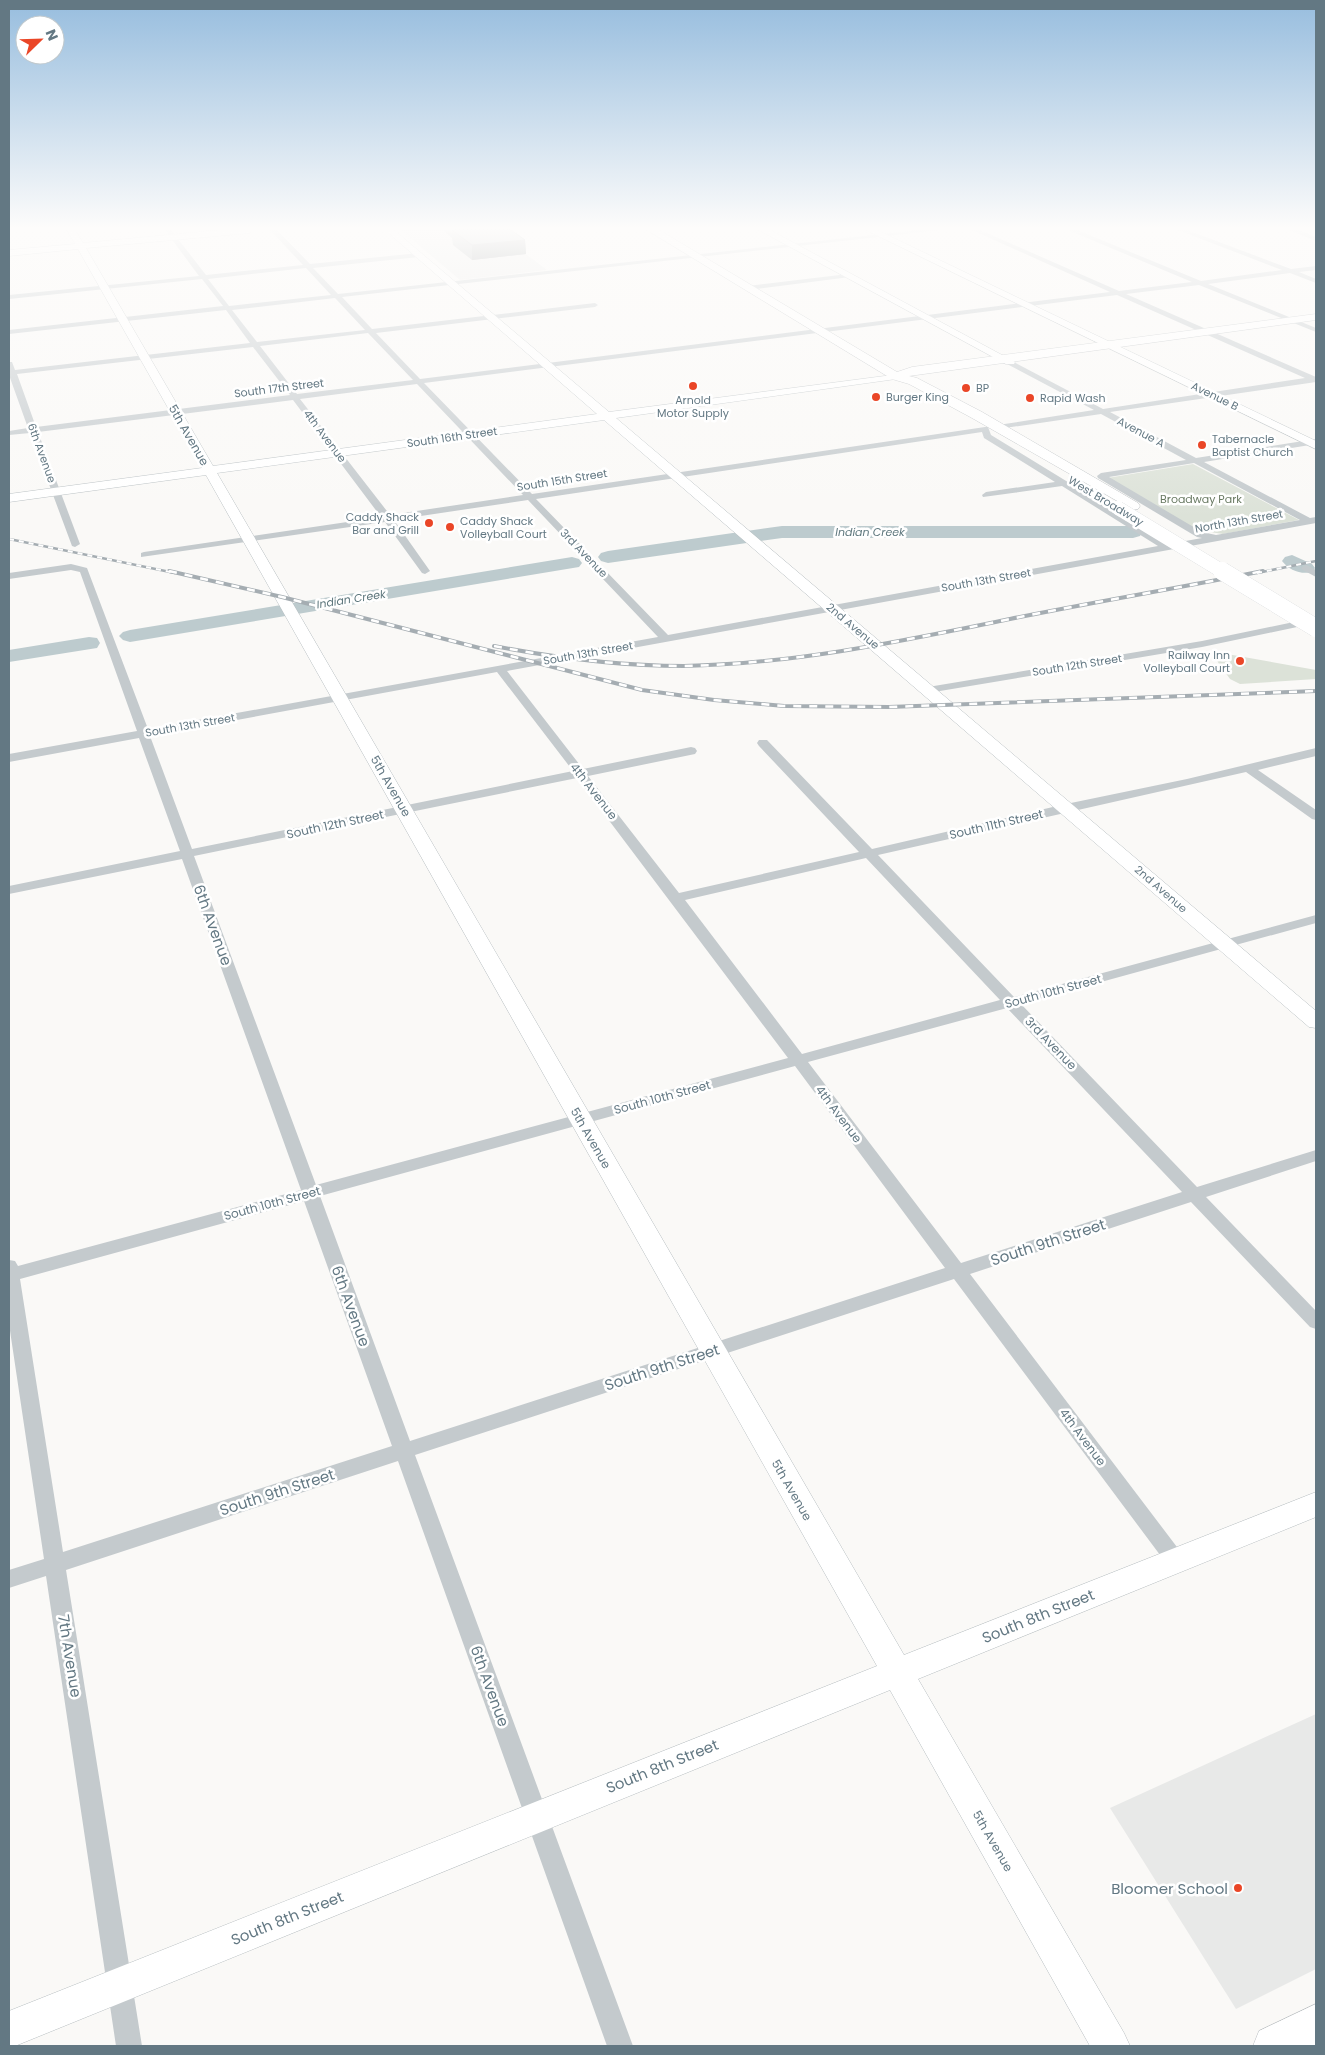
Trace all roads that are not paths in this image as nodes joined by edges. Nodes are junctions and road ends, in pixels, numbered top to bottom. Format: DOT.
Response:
graph roads {
  1 [pos="67,326"];
  2 [pos="126,326"];
  3 [pos="241,326"];
  4 [pos="365,326"];
  5 [pos="414,326"];
  6 [pos="502,326"];
  7 [pos="812,326"];
  8 [pos="852,326"];
  9 [pos="942,326"];
  10 [pos="1070,326"];
  11 [pos="1193,326"];
  12 [pos="1265,326"];
  13 [pos="819,330"];
  14 [pos="370,331"];
  15 [pos="9,332"];
  16 [pos="1209,333"];
  17 [pos="255,344"];
  18 [pos="1112,346"];
  19 [pos="144,357"];
  20 [pos="1007,361"];
  21 [pos="9,363"];
  22 [pos="548,365"];
  23 [pos="10,373"];
  24 [pos="896,376"];
  25 [pos="1316,380"];
  26 [pos="419,381"];
  27 [pos="1212,395"];
  28 [pos="295,397"];
  29 [pos="1102,411"];
  30 [pos="176,412"];
  31 [pos="607,416"];
  32 [pos="992,428"];
  33 [pos="33,430"];
  34 [pos="9,433"];
  35 [pos="470,435"];
  36 [pos="1314,443"];
  37 [pos="338,453"];
  38 [pos="1194,461"];
  39 [pos="210,471"];
  40 [pos="677,475"];
  41 [pos="1063,482"];
  42 [pos="56,492"];
  43 [pos="986,495"];
  44 [pos="530,497"];
  45 [pos="9,498"];
  46 [pos="388,519"];
  47 [pos="1312,521"];
  48 [pos="1220,537"];
  49 [pos="249,539"];
  50 [pos="1238,540"];
  51 [pos="75,544"];
  52 [pos="1167,548"];
  53 [pos="144,555"];
  54 [pos="1306,568"];
  55 [pos="425,571"];
  56 [pos="1316,574"];
  57 [pos="9,576"];
  58 [pos="832,608"];
  59 [pos="1316,621"];
  60 [pos="665,638"];
  61 [pos="500,669"];
  62 [pos="928,690"];
  63 [pos="340,698"];
  64 [pos="144,734"];
  65 [pos="763,742"];
  66 [pos="690,751"];
  67 [pos="1316,752"];
  68 [pos="9,758"];
  69 [pos="578,769"];
  70 [pos="1249,769"];
  71 [pos="403,805"];
  72 [pos="1066,808"];
  73 [pos="1316,816"];
  74 [pos="186,849"];
  75 [pos="870,853"];
  76 [pos="9,880"];
  77 [pos="9,890"];
  78 [pos="676,898"];
  79 [pos="1316,919"];
  80 [pos="1225,944"];
  81 [pos="1012,1002"];
  82 [pos="1316,1022"];
  83 [pos="798,1060"];
  84 [pos="580,1119"];
  85 [pos="1316,1155"];
  86 [pos="310,1193"];
  87 [pos="1195,1194"];
  88 [pos="957,1271"];
  89 [pos="9,1272"];
  90 [pos="1316,1322"];
  91 [pos="712,1350"];
  92 [pos="404,1451"];
  93 [pos="1316,1504"];
  94 [pos="1176,1561"];
  95 [pos="55,1564"];
  96 [pos="9,1579"];
  97 [pos="896,1672"];
  98 [pos="538,1817"];
  99 [pos="120,1985"];
  100 [pos="1316,2025"];
  101 [pos="9,2030"];
  102 [pos="130,2046"];
  103 [pos="620,2046"];
  104 [pos="1110,2046"];
  105 [pos="1274,2046"];
  1 -- 15 [label="street"];
  2 -- 19 [label="street, 5th Avenue"];
  3 -- 17 [label="street, 4th Avenue"];
  4 -- 14 [label="street, 3rd Avenue"];
  5 -- 14 [label="street"];
  6 -- 22 [label="street, 2nd Avenue"];
  7 -- 13 [label="main road, West Broadway"];
  8 -- 13 [label="street, South 17th Street"];
  9 -- 20 [label="street, Avenue A"];
  10 -- 18 [label="street, Avenue B"];
  11 -- 16 [label="street"];
  12 -- 16 [label="main road"];
  13 -- 22 [label="street, South 17th Street"];
  13 -- 24 [label="main road, West Broadway"];
  14 -- 17 [label="street"];
  14 -- 26 [label="street, 3rd Avenue"];
  16 -- 18 [label="main road"];
  16 -- 25 [label="street"];
  17 -- 19 [label="street"];
  17 -- 28 [label="street, 4th Avenue"];
  18 -- 20 [label="main road"];
  18 -- 27 [label="street, Avenue B"];
  19 -- 23 [label="street"];
  19 -- 30 [label="street, 5th Avenue"];
  20 -- 24 [label="main road"];
  20 -- 29 [label="street, Avenue A"];
  21 -- 23 [label="street, 6th Avenue"];
  22 -- 26 [label="street, South 17th Street"];
  22 -- 31 [label="street, 2nd Avenue"];
  23 -- 33 [label="street, 6th Avenue"];
  24 -- 31 [label="street, South 16th Street"];
  24 -- 32 [label="main road, West Broadway"];
  25 -- 27 [label="street, South 15th Street"];
  26 -- 28 [label="street, South 17th Street"];
  26 -- 35 [label="street, 3rd Avenue"];
  27 -- 29 [label="street, South 15th Street"];
  27 -- 36 [label="street, Avenue B"];
  28 -- 30 [label="street, South 17th Street"];
  28 -- 37 [label="street, 4th Avenue"];
  29 -- 32 [label="street, South 15th Street"];
  29 -- 38 [label="street, Avenue A"];
  30 -- 33 [label="street, South 17th Street"];
  30 -- 39 [label="street, 5th Avenue"];
  31 -- 35 [label="street, South 16th Street"];
  31 -- 40 [label="street, 2nd Avenue"];
  32 -- 40 [label="street, South 15th Street"];
  32 -- 41 [label="street"];
  32 -- 59 [label="main road, West Broadway, bridge"];
  33 -- 34 [label="street, South 17th Street"];
  33 -- 42 [label="street, 6th Avenue"];
  35 -- 37 [label="street, South 16th Street"];
  35 -- 44 [label="street, 3rd Avenue"];
  36 -- 38 [label="street"];
  37 -- 39 [label="street, South 16th Street"];
  37 -- 46 [label="street, 4th Avenue"];
  38 -- 47 [label="street, Avenue A"];
  38 -- 48 [label="street"];
  39 -- 42 [label="street, South 16th Street"];
  39 -- 49 [label="street, 5th Avenue"];
  40 -- 44 [label="street, South 15th Street"];
  40 -- 58 [label="street, 2nd Avenue"];
  41 -- 43 [label="street"];
  41 -- 52 [label="street"];
  42 -- 45 [label="street, South 16th Street"];
  42 -- 51 [label="street, 6th Avenue"];
  44 -- 46 [label="street, South 15th Street"];
  44 -- 60 [label="street, 3rd Avenue"];
  46 -- 49 [label="street, South 15th Street"];
  46 -- 55 [label="street, 4th Avenue"];
  47 -- 48 [label="street, North 13th Street"];
  48 -- 50 [label="street"];
  48 -- 52 [label="street, North 13th Street"];
  49 -- 53 [label="street, South 15th Street"];
  49 -- 63 [label="street, 5th Avenue"];
  52 -- 58 [label="street, South 13th Street"];
  54 -- 56 [label="street"];
  57 -- 64 [label="street, 6th Avenue"];
  58 -- 60 [label="street, South 13th Street"];
  58 -- 62 [label="street, 2nd Avenue"];
  59 -- 62 [label="street, South 12th Street"];
  60 -- 61 [label="street, South 13th Street"];
  61 -- 63 [label="street, South 13th Street"];
  61 -- 69 [label="street, 4th Avenue"];
  62 -- 72 [label="street, 2nd Avenue"];
  63 -- 64 [label="street, South 13th Street"];
  63 -- 71 [label="street, 5th Avenue"];
  64 -- 68 [label="street, South 13th Street"];
  64 -- 74 [label="street, 6th Avenue"];
  65 -- 75 [label="street, 3rd Avenue"];
  66 -- 69 [label="street, South 12th Street"];
  67 -- 70 [label="street, South 11th Street"];
  69 -- 71 [label="street, South 12th Street"];
  69 -- 78 [label="street, 4th Avenue"];
  70 -- 72 [label="street, South 11th Street"];
  70 -- 73 [label="street"];
  71 -- 74 [label="street, South 12th Street"];
  71 -- 74 [label="street, South 12th Street"];
  71 -- 84 [label="street, 5th Avenue"];
  72 -- 75 [label="street, South 11th Street"];
  72 -- 80 [label="street, 2nd Avenue"];
  74 -- 76 [label="street"];
  74 -- 77 [label="street, South 12th Street"];
  74 -- 86 [label="street, 6th Avenue"];
  75 -- 78 [label="street, South 11th Street"];
  75 -- 81 [label="street, 3rd Avenue"];
  78 -- 83 [label="street, 4th Avenue"];
  79 -- 80 [label="street, South 10th Street"];
  80 -- 81 [label="street, South 10th Street"];
  80 -- 82 [label="street, 2nd Avenue"];
  81 -- 83 [label="street, South 10th Street"];
  81 -- 87 [label="street, 3rd Avenue"];
  83 -- 84 [label="street, South 10th Street"];
  83 -- 88 [label="street, 4th Avenue"];
  84 -- 86 [label="street, South 10th Street"];
  84 -- 91 [label="street, 5th Avenue"];
  85 -- 87 [label="street, South 9th Street"];
  86 -- 89 [label="street, South 10th Street"];
  86 -- 92 [label="street, 6th Avenue"];
  87 -- 88 [label="street, South 9th Street"];
  87 -- 90 [label="street, 3rd Avenue"];
  88 -- 91 [label="street, South 9th Street"];
  88 -- 94 [label="street, 4th Avenue"];
  89 -- 95 [label="street, 7th Avenue"];
  91 -- 92 [label="street, South 9th Street"];
  91 -- 97 [label="street, 5th Avenue"];
  92 -- 95 [label="street, South 9th Street"];
  92 -- 98 [label="street, 6th Avenue"];
  93 -- 94 [label="street, South 8th Street"];
  94 -- 97 [label="street, South 8th Street"];
  95 -- 96 [label="street, South 9th Street"];
  95 -- 99 [label="street, 7th Avenue"];
  97 -- 98 [label="street, South 8th Street"];
  97 -- 104 [label="street, 5th Avenue"];
  98 -- 99 [label="street, South 8th Street"];
  98 -- 103 [label="street, 6th Avenue"];
  99 -- 101 [label="street, South 8th Street"];
  99 -- 102 [label="street, 7th Avenue"];
  100 -- 105 [label="main road"];
}
